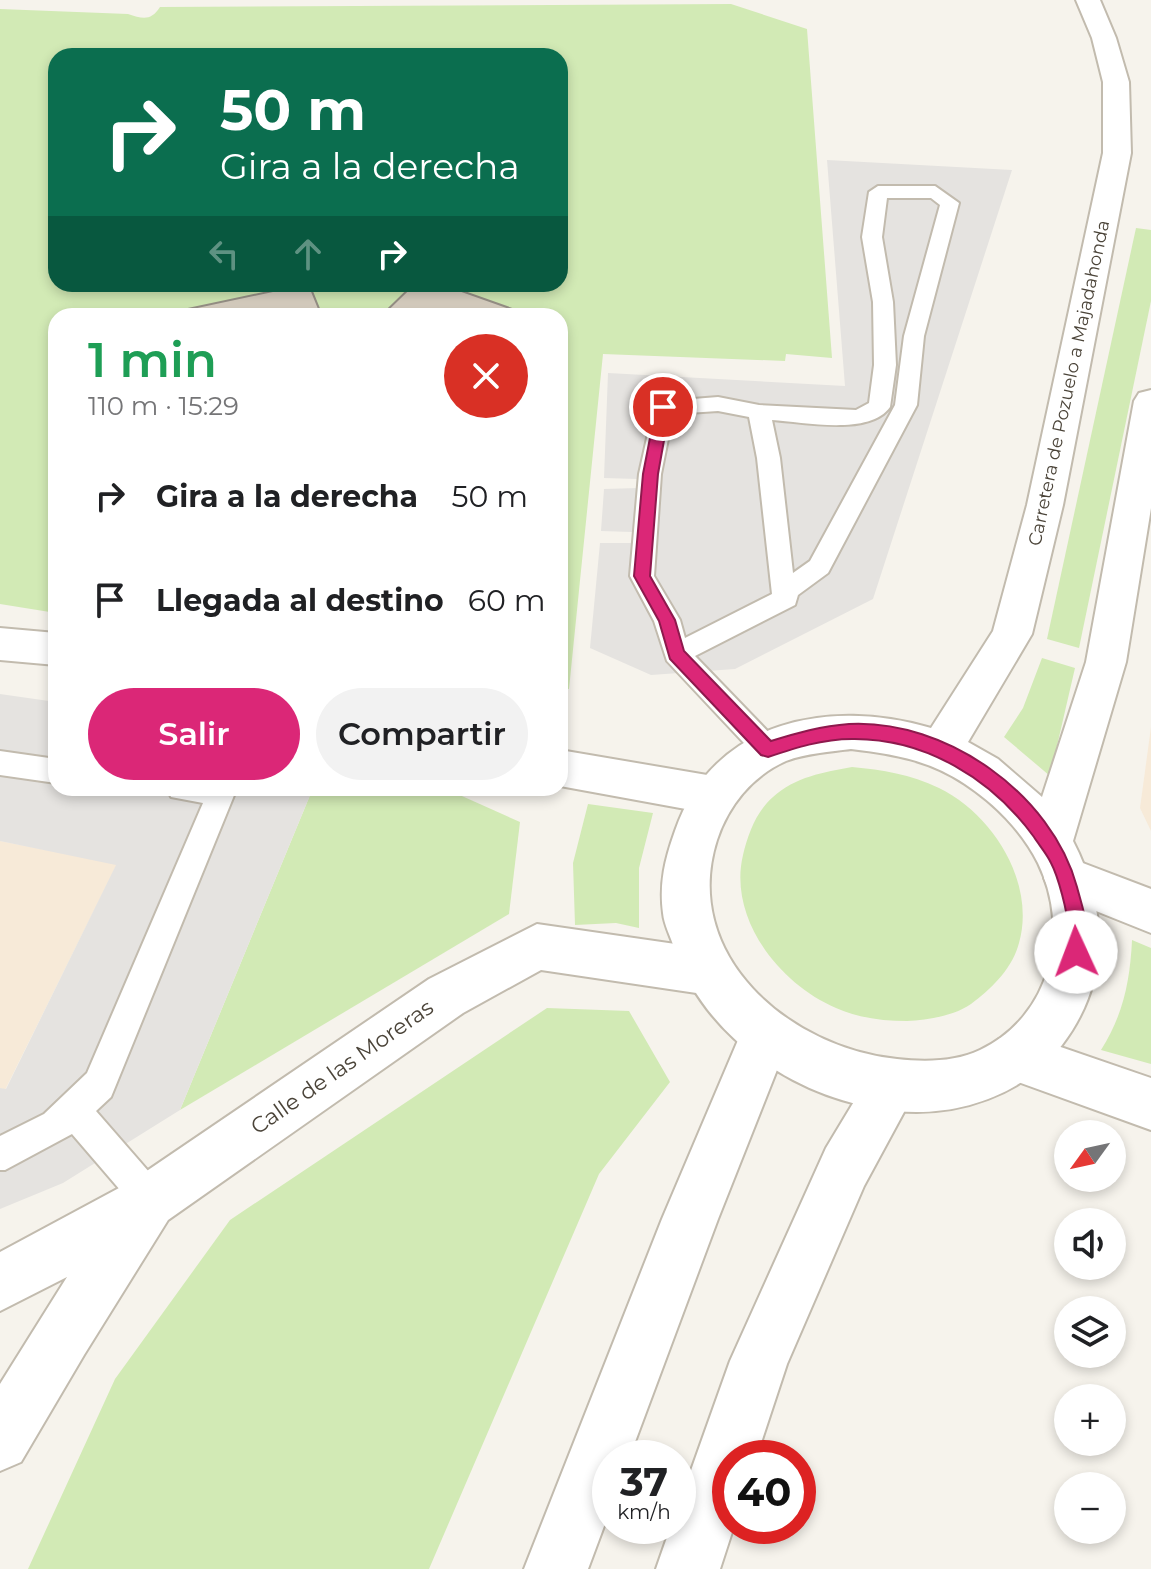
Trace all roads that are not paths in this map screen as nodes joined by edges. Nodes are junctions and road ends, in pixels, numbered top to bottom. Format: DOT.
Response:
graph roads {
  1 [pos="1088,0"];
  2 [pos="1151,401"];
  3 [pos="759,412"];
  4 [pos="784,592"];
  5 [pos="0,644"];
  6 [pos="48,648"];
  7 [pos="676,654"];
  8 [pos="768,750"];
  9 [pos="940,750"];
  10 [pos="0,763"];
  11 [pos="568,769"];
  12 [pos="48,770"];
  13 [pos="713,795"];
  14 [pos="220,796"];
  15 [pos="1059,860"];
  16 [pos="1151,911"];
  17 [pos="710,972"];
  18 [pos="765,1037"];
  19 [pos="1017,1057"];
  20 [pos="891,1088"];
  21 [pos="1151,1104"];
  22 [pos="73,1110"];
  23 [pos="0,1153"];
  24 [pos="151,1200"];
  25 [pos="0,1283"];
  26 [pos="0,1441"];
  27 [pos="556,1569"];
  28 [pos="688,1569"];
  1 -- 9 [label="street, Carretera de Pozuelo a Majadahonda"];
  2 -- 15 [label="street"];
  3 -- 4 [label="lane"];
  3 -- 4 [label="lane"];
  3 -- 7 [label="lane"];
  4 -- 7 [label="lane"];
  5 -- 6 [label="street"];
  7 -- 8 [label="lane"];
  8 -- 9 [label="street"];
  8 -- 13 [label="street"];
  9 -- 15 [label="street"];
  10 -- 12 [label="lane"];
  11 -- 13 [label="street"];
  13 -- 17 [label="street"];
  14 -- 22 [label="lane"];
  15 -- 16 [label="street"];
  15 -- 19 [label="street"];
  17 -- 18 [label="street"];
  17 -- 24 [label="street, Calle de las Moreras"];
  18 -- 20 [label="street"];
  18 -- 27 [label="street"];
  19 -- 20 [label="street"];
  19 -- 21 [label="street"];
  20 -- 28 [label="street"];
  22 -- 23 [label="lane"];
  22 -- 24 [label="lane"];
  24 -- 25 [label="street, Calle de las Moreras"];
  24 -- 26 [label="street"];
}
